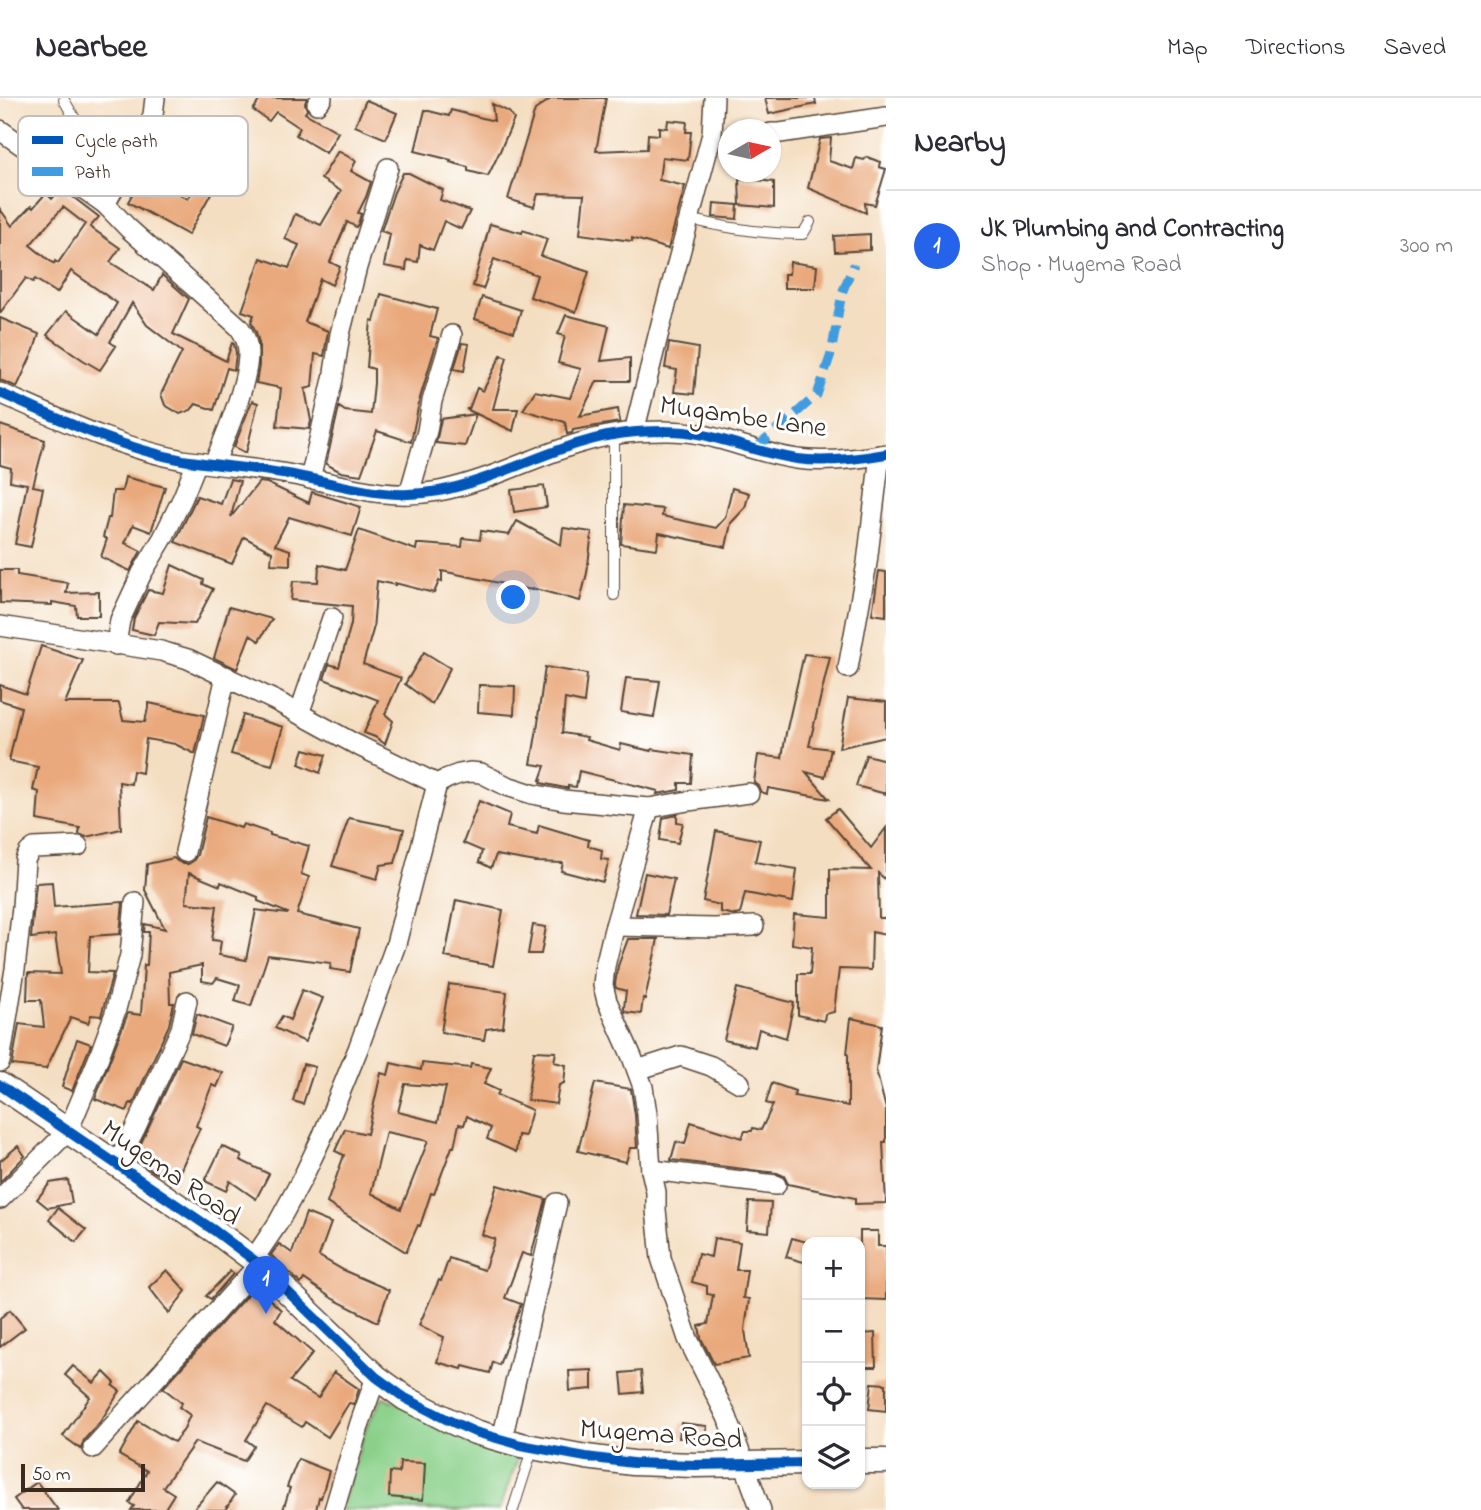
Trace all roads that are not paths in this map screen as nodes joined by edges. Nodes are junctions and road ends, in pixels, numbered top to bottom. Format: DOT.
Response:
graph roads {
  1 [pos="155,98"];
  2 [pos="715,98"];
  3 [pos="64,100"];
  4 [pos="73,116"];
  5 [pos="153,116"];
  6 [pos="886,117"];
  7 [pos="718,120"];
  8 [pos="0,130"];
  9 [pos="781,133"];
  10 [pos="718,139"];
  11 [pos="18,143"];
  12 [pos="388,168"];
  13 [pos="93,196"];
  14 [pos="110,196"];
  15 [pos="105,204"];
  16 [pos="689,219"];
  17 [pos="810,222"];
  18 [pos="452,335"];
  19 [pos="0,393"];
  20 [pos="634,432"];
  21 [pos="614,435"];
  22 [pos="883,455"];
  23 [pos="206,463"];
  24 [pos="310,479"];
  25 [pos="409,494"];
  26 [pos="614,595"];
  27 [pos="332,618"];
  28 [pos="0,626"];
  29 [pos="116,645"];
  30 [pos="848,668"];
  31 [pos="226,676"];
  32 [pos="299,714"];
  33 [pos="437,784"];
  34 [pos="749,793"];
  35 [pos="649,808"];
  36 [pos="78,846"];
  37 [pos="185,852"];
  38 [pos="135,902"];
  39 [pos="615,926"];
  40 [pos="754,926"];
  41 [pos="187,1001"];
  42 [pos="0,1062"];
  43 [pos="637,1070"];
  44 [pos="740,1083"];
  45 [pos="0,1085"];
  46 [pos="68,1131"];
  47 [pos="117,1164"];
  48 [pos="652,1170"];
  49 [pos="776,1185"];
  50 [pos="0,1199"];
  51 [pos="557,1203"];
  52 [pos="256,1262"];
  53 [pos="376,1377"];
  54 [pos="502,1439"];
  55 [pos="533,1446"];
  56 [pos="93,1448"];
  57 [pos="865,1461"];
  58 [pos="886,1461"];
  59 [pos="802,1463"];
  60 [pos="746,1465"];
  61 [pos="334,1510"];
  62 [pos="513,1510"];
  63 [pos="761,1510"];
  1 -- 5 [label="street"];
  2 -- 7 [label="street"];
  3 -- 4 [label="lane"];
  6 -- 9 [label="street"];
  8 -- 11 [label="street"];
  10 -- 16 [label="street"];
  12 -- 24 [label="street"];
  13 -- 15 [label="street"];
  14 -- 15 [label="street"];
  15 -- 23 [label="street"];
  16 -- 17 [label="lane"];
  16 -- 20 [label="street"];
  18 -- 25 [label="street"];
  19 -- 23 [label="street, Mugambe Lane"];
  20 -- 21 [label="street, Mugambe Lane"];
  20 -- 22 [label="street, Mugambe Lane"];
  21 -- 25 [label="street, Mugambe Lane"];
  21 -- 26 [label="lane"];
  22 -- 30 [label="street"];
  23 -- 24 [label="street, Mugambe Lane"];
  23 -- 29 [label="street"];
  24 -- 25 [label="street, Mugambe Lane"];
  27 -- 32 [label="street"];
  28 -- 29 [label="street"];
  29 -- 31 [label="street"];
  31 -- 32 [label="street"];
  31 -- 37 [label="street"];
  32 -- 33 [label="street"];
  33 -- 35 [label="street"];
  33 -- 52 [label="street"];
  34 -- 35 [label="street"];
  35 -- 39 [label="street"];
  36 -- 42 [label="street"];
  38 -- 46 [label="street"];
  39 -- 40 [label="street"];
  39 -- 43 [label="street"];
  41 -- 47 [label="street"];
  43 -- 44 [label="street"];
  43 -- 48 [label="street"];
  45 -- 46 [label="street, Mugema Road"];
  46 -- 47 [label="street, Mugema Road"];
  46 -- 50 [label="street"];
  47 -- 52 [label="street, Mugema Road"];
  48 -- 49 [label="street"];
  48 -- 60 [label="street"];
  51 -- 54 [label="street"];
  52 -- 53 [label="street, Mugema Road"];
  52 -- 56 [label="street"];
  53 -- 54 [label="street, Mugema Road"];
  53 -- 61 [label="street"];
  54 -- 55 [label="street, Mugema Road"];
  55 -- 60 [label="street, Mugema Road"];
  55 -- 62 [label="lane"];
  57 -- 58 [label="street"];
  59 -- 60 [label="street, Mugema Road"];
  60 -- 63 [label="street"];
}
